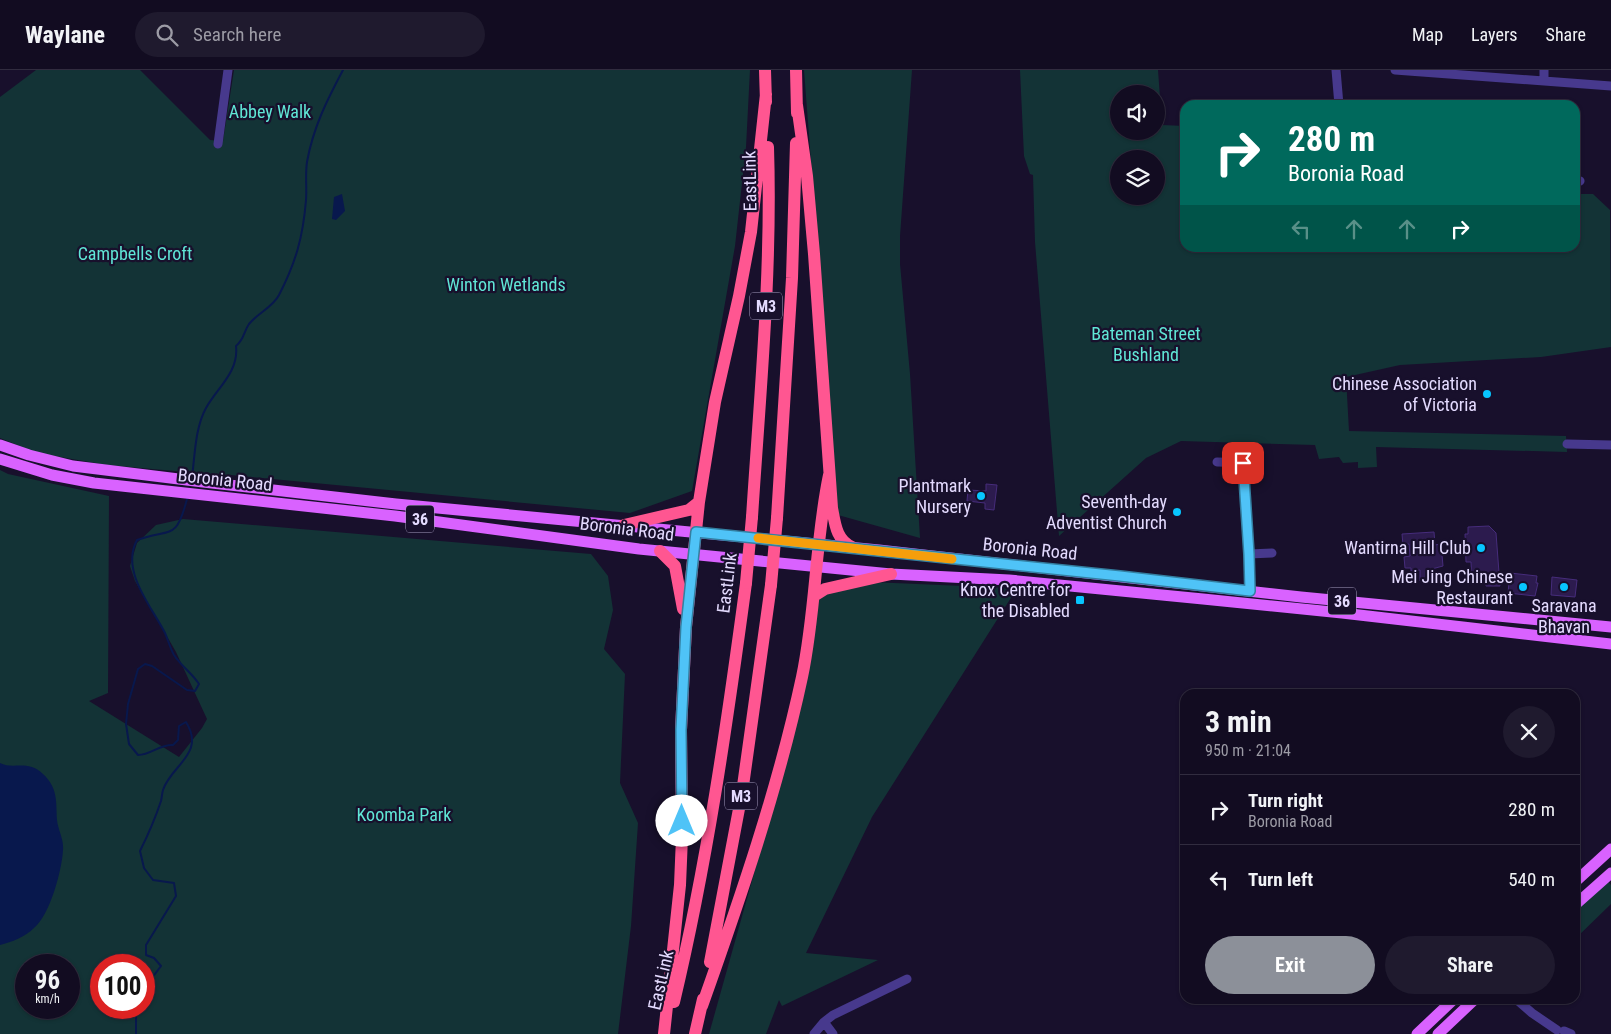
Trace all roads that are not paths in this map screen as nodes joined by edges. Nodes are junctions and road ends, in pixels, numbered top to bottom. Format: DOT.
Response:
graph roads {
  1 [pos="228,70"];
  2 [pos="765,70"];
  3 [pos="796,70"];
  4 [pos="1336,70"];
  5 [pos="1395,70"];
  6 [pos="1544,70"];
  7 [pos="1544,81"];
  8 [pos="1611,86"];
  9 [pos="766,94"];
  10 [pos="1339,100"];
  11 [pos="797,105"];
  12 [pos="218,144"];
  13 [pos="1567,444"];
  14 [pos="0,445"];
  15 [pos="1611,445"];
  16 [pos="0,459"];
  17 [pos="1217,462"];
  18 [pos="1243,463"];
  19 [pos="1257,463"];
  20 [pos="829,475"];
  21 [pos="699,502"];
  22 [pos="396,504"];
  23 [pos="395,516"];
  24 [pos="624,525"];
  25 [pos="696,532"];
  26 [pos="819,544"];
  27 [pos="852,547"];
  28 [pos="660,551"];
  29 [pos="1272,553"];
  30 [pos="694,554"];
  31 [pos="1249,554"];
  32 [pos="938,557"];
  33 [pos="1024,566"];
  34 [pos="817,567"];
  35 [pos="890,574"];
  36 [pos="1120,576"];
  37 [pos="958,577"];
  38 [pos="1022,582"];
  39 [pos="1250,591"];
  40 [pos="1127,592"];
  41 [pos="814,596"];
  42 [pos="1498,616"];
  43 [pos="686,627"];
  44 [pos="1611,627"];
  45 [pos="1495,632"];
  46 [pos="1611,644"];
  47 [pos="1611,849"];
  48 [pos="1611,873"];
  49 [pos="1580,877"];
  50 [pos="1580,901"];
  51 [pos="907,979"];
  52 [pos="1449,1004"];
  53 [pos="1470,1004"];
  54 [pos="1521,1004"];
  55 [pos="702,1006"];
  56 [pos="824,1022"];
  57 [pos="1562,1033"];
  58 [pos="666,1034"];
  59 [pos="695,1034"];
  60 [pos="814,1034"];
  61 [pos="833,1034"];
  62 [pos="1417,1034"];
  63 [pos="1438,1034"];
  1 -- 12 [label="street"];
  2 -- 9 [label="highway, EastLink / M3"];
  3 -- 11 [label="highway, M3"];
  4 -- 10 [label="street"];
  5 -- 7 [label="street"];
  6 -- 7 [label="street"];
  7 -- 8 [label="street"];
  9 -- 21 [label="highway"];
  9 -- 58 [label="highway, EastLink / M3, bridge"];
  11 -- 20 [label="highway"];
  11 -- 55 [label="highway, M3, bridge"];
  13 -- 15 [label="street"];
  14 -- 22 [label="main road, Boronia Road / 36"];
  16 -- 23 [label="main road, Boronia Road / 36"];
  17 -- 18 [label="street"];
  18 -- 19 [label="street"];
  18 -- 31 [label="street"];
  20 -- 26 [label="highway"];
  20 -- 27 [label="highway"];
  21 -- 24 [label="highway"];
  21 -- 25 [label="highway"];
  22 -- 23 [label="main road"];
  22 -- 24 [label="main road, Boronia Road / 36"];
  23 -- 28 [label="main road, Boronia Road / 36"];
  24 -- 25 [label="main road, Boronia Road / 36"];
  25 -- 26 [label="main road, Boronia Road / 36"];
  25 -- 30 [label="highway"];
  26 -- 27 [label="main road, Boronia Road / 36"];
  26 -- 34 [label="highway"];
  27 -- 32 [label="main road, Boronia Road / 36"];
  28 -- 30 [label="main road, Boronia Road / 36"];
  28 -- 43 [label="highway"];
  29 -- 31 [label="street"];
  30 -- 34 [label="main road, Boronia Road / 36"];
  30 -- 43 [label="highway"];
  31 -- 39 [label="street"];
  32 -- 33 [label="main road, Boronia Road / 36"];
  32 -- 37 [label="main road"];
  33 -- 36 [label="main road, Boronia Road / 36"];
  33 -- 38 [label="main road"];
  34 -- 35 [label="main road, Boronia Road / 36"];
  34 -- 41 [label="highway"];
  35 -- 37 [label="main road, Boronia Road / 36"];
  35 -- 41 [label="highway"];
  36 -- 39 [label="main road, Boronia Road / 36"];
  36 -- 40 [label="main road"];
  37 -- 38 [label="main road, Boronia Road / 36"];
  38 -- 40 [label="main road, Boronia Road / 36"];
  39 -- 42 [label="main road, Boronia Road / 36"];
  40 -- 45 [label="main road, Boronia Road / 36"];
  41 -- 55 [label="highway"];
  42 -- 44 [label="main road, Boronia Road / 36"];
  42 -- 45 [label="main road"];
  43 -- 58 [label="highway"];
  45 -- 46 [label="main road, Boronia Road / 36"];
  47 -- 49 [label="main road"];
  48 -- 50 [label="main road"];
  51 -- 56 [label="street"];
  52 -- 62 [label="main road"];
  53 -- 63 [label="main road"];
  54 -- 57 [label="street"];
  55 -- 59 [label="highway, M3"];
  56 -- 60 [label="street"];
  56 -- 61 [label="street"];
}
